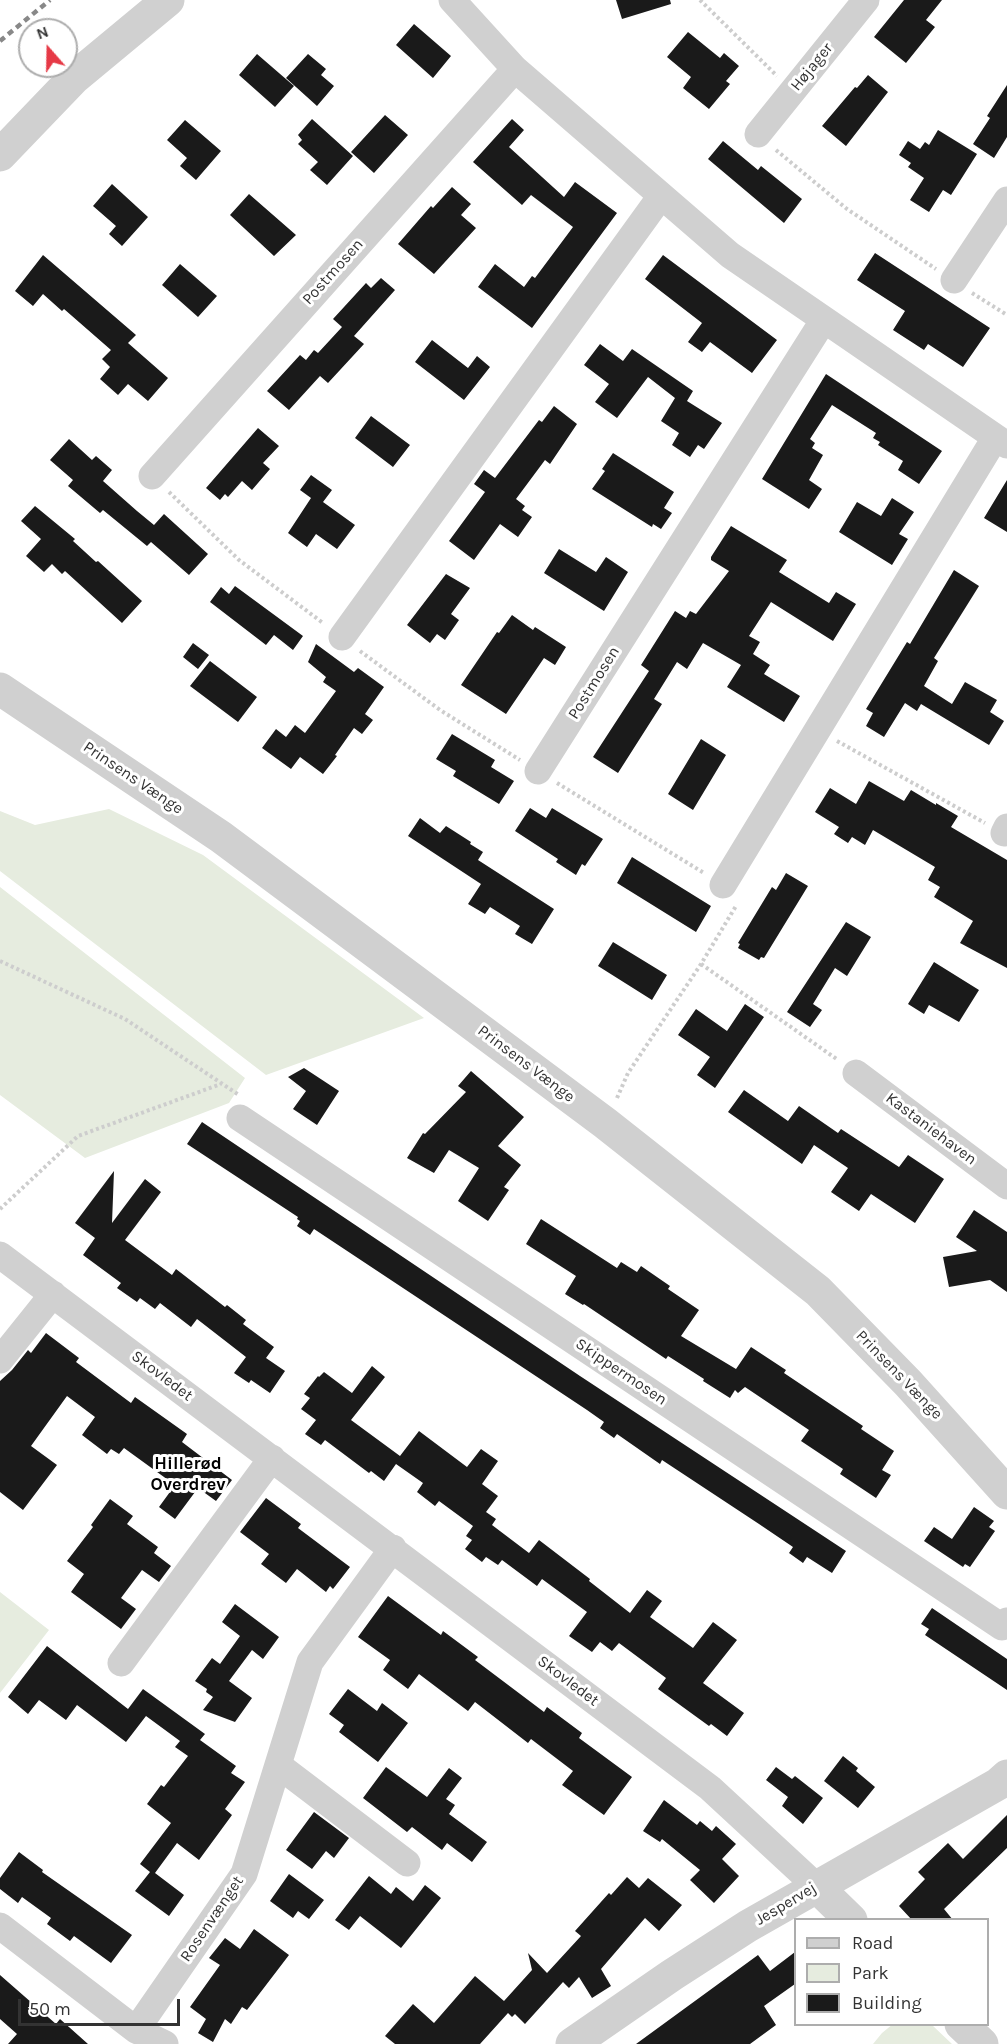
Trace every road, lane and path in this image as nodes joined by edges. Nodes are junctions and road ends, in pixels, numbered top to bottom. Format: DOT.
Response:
graph roads {
  1 [pos="168,0"];
  2 [pos="452,0"];
  3 [pos="700,0"];
  4 [pos="866,0"];
  5 [pos="515,69"];
  6 [pos="792,91"];
  7 [pos="758,134"];
  8 [pos="0,155"];
  9 [pos="661,196"];
  10 [pos="1007,200"];
  11 [pos="954,280"];
  12 [pos="1007,315"];
  13 [pos="824,321"];
  14 [pos="1001,442"];
  15 [pos="152,476"];
  16 [pos="342,637"];
  17 [pos="0,689"];
  18 [pos="817,729"];
  19 [pos="538,771"];
  20 [pos="1005,830"];
  21 [pos="723,885"];
  22 [pos="0,961"];
  23 [pos="701,964"];
  24 [pos="856,1073"];
  25 [pos="240,1118"];
  26 [pos="605,1123"];
  27 [pos="1007,1186"];
  28 [pos="0,1209"];
  29 [pos="0,1255"];
  30 [pos="53,1294"];
  31 [pos="0,1360"];
  32 [pos="272,1458"];
  33 [pos="1007,1494"];
  34 [pos="393,1548"];
  35 [pos="1005,1626"];
  36 [pos="121,1663"];
  37 [pos="278,1764"];
  38 [pos="1007,1776"];
  39 [pos="407,1863"];
  40 [pos="816,1886"];
  41 [pos="849,1918"];
  42 [pos="0,1926"];
  43 [pos="962,2026"];
  44 [pos="136,2030"];
  45 [pos="165,2044"];
  46 [pos="572,2044"];
  47 [pos="982,2044"];
  1 -- 8 [label="street"];
  2 -- 5 [label="street"];
  3 -- 6 [label="path"];
  4 -- 6 [label="street, Højager"];
  5 -- 9 [label="street"];
  5 -- 15 [label="street, Postmosen"];
  6 -- 7 [label="street, Højager"];
  7 -- 11 [label="path"];
  9 -- 13 [label="street"];
  9 -- 16 [label="street"];
  10 -- 11 [label="street"];
  11 -- 12 [label="path"];
  13 -- 14 [label="street"];
  13 -- 19 [label="street, Postmosen"];
  14 -- 18 [label="street"];
  15 -- 16 [label="path"];
  16 -- 19 [label="path"];
  17 -- 26 [label="street, Prinsens Vænge"];
  18 -- 20 [label="path"];
  18 -- 21 [label="street"];
  19 -- 21 [label="path"];
  21 -- 23 [label="path"];
  22 -- 28 [label="path"];
  23 -- 24 [label="path"];
  23 -- 26 [label="path"];
  24 -- 27 [label="street, Kastaniehaven"];
  25 -- 35 [label="street, Skippermosen"];
  26 -- 33 [label="street, Prinsens Vænge"];
  29 -- 30 [label="street, Skovledet"];
  30 -- 31 [label="street"];
  30 -- 32 [label="street, Skovledet"];
  32 -- 34 [label="street, Skovledet"];
  32 -- 36 [label="street"];
  34 -- 37 [label="street, Rosenvænget"];
  34 -- 40 [label="street, Skovledet"];
  37 -- 39 [label="street"];
  37 -- 44 [label="street, Rosenvænget"];
  38 -- 40 [label="street, Jespervej"];
  40 -- 41 [label="street, Skovledet"];
  40 -- 46 [label="street, Jespervej"];
  42 -- 44 [label="street"];
  43 -- 47 [label="street"];
  44 -- 45 [label="street"];
}
